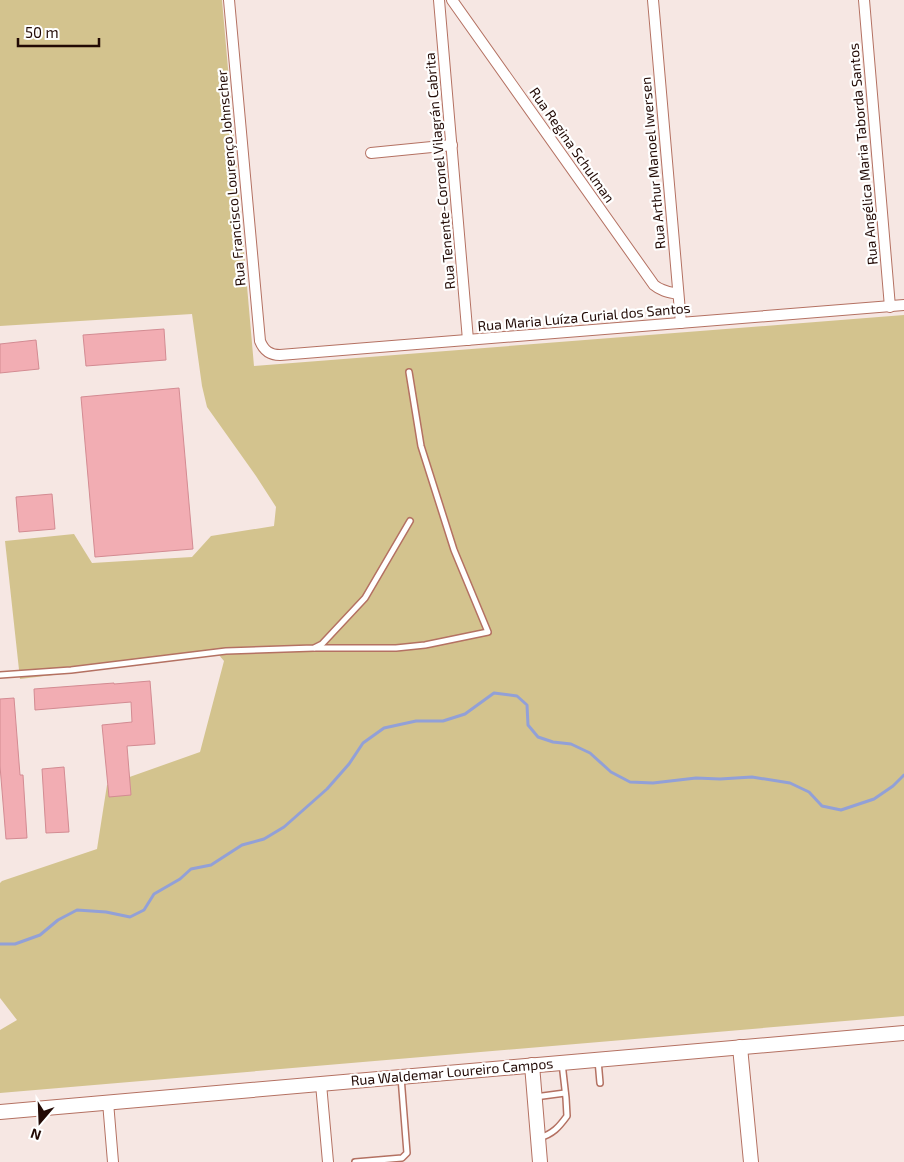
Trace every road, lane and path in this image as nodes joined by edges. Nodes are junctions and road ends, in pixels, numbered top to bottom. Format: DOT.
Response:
graph roads {
  1 [pos="229,0"];
  2 [pos="439,0"];
  3 [pos="452,0"];
  4 [pos="653,0"];
  5 [pos="864,0"];
  6 [pos="452,145"];
  7 [pos="371,153"];
  8 [pos="678,294"];
  9 [pos="904,305"];
  10 [pos="890,306"];
  11 [pos="681,323"];
  12 [pos="468,340"];
  13 [pos="266,351"];
  14 [pos="409,372"];
  15 [pos="410,522"];
  16 [pos="314,648"];
  17 [pos="0,675"];
  18 [pos="904,1033"];
  19 [pos="740,1047"];
  20 [pos="598,1060"];
  21 [pos="562,1063"];
  22 [pos="532,1065"];
  23 [pos="401,1077"];
  24 [pos="600,1083"];
  25 [pos="321,1084"];
  26 [pos="534,1097"];
  27 [pos="568,1097"];
  28 [pos="108,1102"];
  29 [pos="0,1112"];
  30 [pos="538,1138"];
  31 [pos="114,1162"];
  32 [pos="328,1162"];
  33 [pos="356,1162"];
  34 [pos="540,1162"];
  35 [pos="750,1162"];
  1 -- 13 [label="street, Rua Francisco Lourenço Johnscher"];
  2 -- 6 [label="street, Rua Tenente-Coronel Vilagrán Cabrita"];
  3 -- 8 [label="street, Rua Regina Schulman"];
  4 -- 8 [label="street, Rua Arthur Manoel Iwersen"];
  5 -- 10 [label="street, Rua Angélica Maria Taborda Santos"];
  6 -- 7 [label="street"];
  6 -- 12 [label="street, Rua Tenente-Coronel Vilagrán Cabrita"];
  8 -- 11 [label="street, Rua Arthur Manoel Iwersen"];
  9 -- 10 [label="street, Rua Maria Luíza Curial dos Santos"];
  10 -- 11 [label="street, Rua Maria Luíza Curial dos Santos"];
  11 -- 12 [label="street, Rua Maria Luíza Curial dos Santos"];
  12 -- 13 [label="street, Rua Maria Luíza Curial dos Santos"];
  14 -- 16 [label="lane"];
  15 -- 16 [label="lane"];
  16 -- 17 [label="lane"];
  18 -- 19 [label="main road, Rua Waldemar Loureiro Campos"];
  19 -- 20 [label="main road, Rua Waldemar Loureiro Campos"];
  19 -- 35 [label="main road"];
  20 -- 21 [label="main road, Rua Waldemar Loureiro Campos"];
  20 -- 24 [label="lane"];
  21 -- 22 [label="main road, Rua Waldemar Loureiro Campos"];
  21 -- 27 [label="lane"];
  22 -- 23 [label="main road, Rua Waldemar Loureiro Campos"];
  22 -- 26 [label="main road"];
  23 -- 25 [label="main road, Rua Waldemar Loureiro Campos"];
  23 -- 33 [label="lane"];
  25 -- 28 [label="main road, Rua Waldemar Loureiro Campos"];
  25 -- 32 [label="street"];
  26 -- 27 [label="lane"];
  26 -- 30 [label="main road"];
  27 -- 30 [label="lane"];
  28 -- 29 [label="main road, Rua Waldemar Loureiro Campos"];
  28 -- 31 [label="street"];
  30 -- 34 [label="main road"];
}
